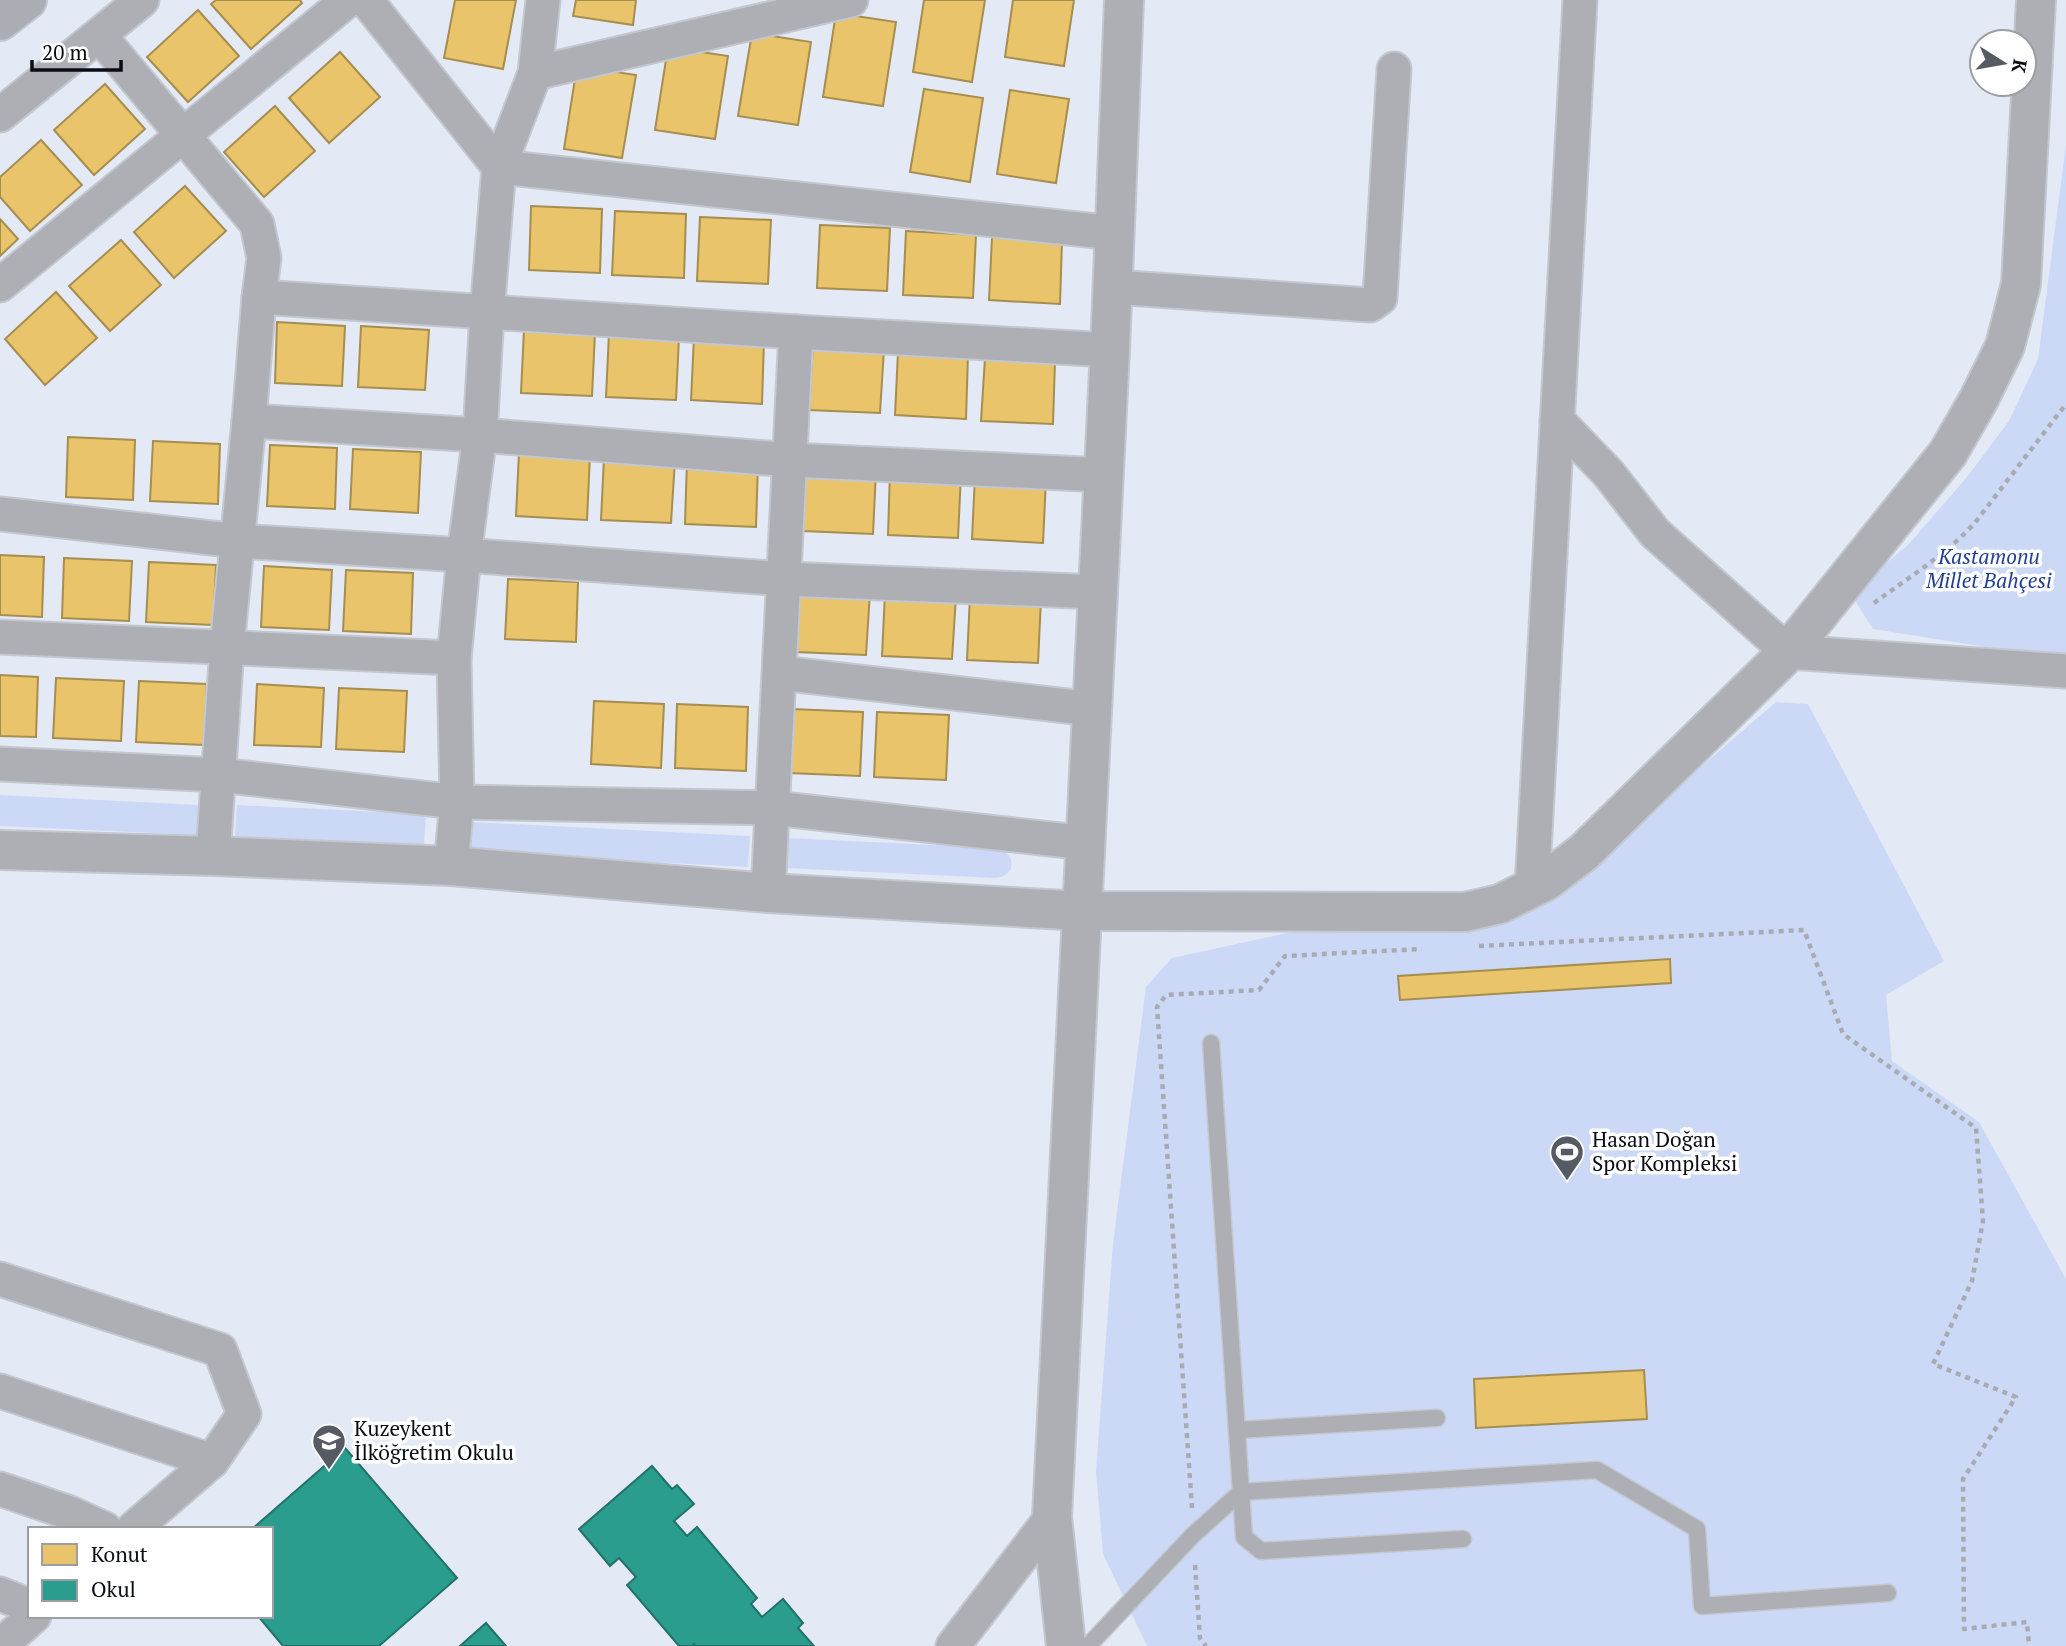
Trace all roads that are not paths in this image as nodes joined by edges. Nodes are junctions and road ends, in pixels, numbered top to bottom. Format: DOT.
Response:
graph roads {
  1 [pos="27,0"];
  2 [pos="142,0"];
  3 [pos="348,0"];
  4 [pos="366,0"];
  5 [pos="543,0"];
  6 [pos="851,0"];
  7 [pos="1124,0"];
  8 [pos="1580,0"];
  9 [pos="2036,0"];
  10 [pos="0,21"];
  11 [pos="99,35"];
  12 [pos="1394,69"];
  13 [pos="535,73"];
  14 [pos="0,115"];
  15 [pos="182,135"];
  16 [pos="499,167"];
  17 [pos="1115,233"];
  18 [pos="0,285"];
  19 [pos="1113,287"];
  20 [pos="258,297"];
  21 [pos="487,313"];
  22 [pos="796,332"];
  23 [pos="1110,349"];
  24 [pos="1557,420"];
  25 [pos="249,421"];
  26 [pos="480,435"];
  27 [pos="790,460"];
  28 [pos="1104,475"];
  29 [pos="0,514"];
  30 [pos="237,541"];
  31 [pos="464,555"];
  32 [pos="785,579"];
  33 [pos="1098,592"];
  34 [pos="0,637"];
  35 [pos="228,647"];
  36 [pos="1788,652"];
  37 [pos="454,658"];
  38 [pos="2066,671"];
  39 [pos="779,673"];
  40 [pos="1093,709"];
  41 [pos="0,765"];
  42 [pos="219,775"];
  43 [pos="457,802"];
  44 [pos="773,808"];
  45 [pos="1086,843"];
  46 [pos="0,850"];
  47 [pos="213,856"];
  48 [pos="451,866"];
  49 [pos="1532,888"];
  50 [pos="768,893"];
  51 [pos="1083,911"];
  52 [pos="1211,1043"];
  53 [pos="0,1279"];
  54 [pos="0,1391"];
  55 [pos="1437,1418"];
  56 [pos="1237,1430"];
  57 [pos="212,1461"];
  58 [pos="0,1489"];
  59 [pos="1241,1492"];
  60 [pos="1052,1517"];
  61 [pos="101,1527"];
  62 [pos="136,1527"];
  63 [pos="1463,1539"];
  64 [pos="1888,1593"];
  65 [pos="0,1594"];
  66 [pos="28,1605"];
  67 [pos="32,1618"];
  68 [pos="0,1646"];
  69 [pos="953,1646"];
  70 [pos="1066,1646"];
  71 [pos="1088,1646"];
  1 -- 10 [label="main road"];
  2 -- 11 [label="street"];
  3 -- 15 [label="street"];
  4 -- 16 [label="street"];
  5 -- 13 [label="street"];
  6 -- 13 [label="street"];
  7 -- 17 [label="street"];
  8 -- 24 [label="street"];
  9 -- 36 [label="street"];
  11 -- 14 [label="street"];
  11 -- 15 [label="street"];
  12 -- 19 [label="street"];
  13 -- 16 [label="street"];
  15 -- 18 [label="street"];
  15 -- 20 [label="street"];
  16 -- 17 [label="street"];
  16 -- 21 [label="street"];
  17 -- 19 [label="street"];
  19 -- 23 [label="street"];
  20 -- 21 [label="street"];
  20 -- 25 [label="street"];
  21 -- 22 [label="street"];
  21 -- 26 [label="street"];
  22 -- 23 [label="street"];
  22 -- 27 [label="street"];
  23 -- 28 [label="street"];
  24 -- 36 [label="street"];
  24 -- 49 [label="street"];
  25 -- 26 [label="street"];
  25 -- 30 [label="street"];
  26 -- 27 [label="street"];
  26 -- 31 [label="street"];
  27 -- 28 [label="street"];
  27 -- 32 [label="street"];
  28 -- 33 [label="street"];
  29 -- 30 [label="street"];
  30 -- 31 [label="street"];
  30 -- 35 [label="street"];
  31 -- 32 [label="street"];
  31 -- 37 [label="street"];
  32 -- 33 [label="street"];
  32 -- 39 [label="street"];
  33 -- 40 [label="street"];
  34 -- 35 [label="street"];
  35 -- 37 [label="street"];
  35 -- 42 [label="street"];
  36 -- 38 [label="street"];
  36 -- 49 [label="street"];
  37 -- 43 [label="street"];
  39 -- 40 [label="street"];
  39 -- 44 [label="street"];
  40 -- 45 [label="street"];
  41 -- 42 [label="street"];
  42 -- 43 [label="street"];
  42 -- 47 [label="street"];
  43 -- 44 [label="street"];
  43 -- 48 [label="street"];
  44 -- 45 [label="street"];
  44 -- 50 [label="street"];
  45 -- 51 [label="street"];
  46 -- 47 [label="street"];
  47 -- 48 [label="street"];
  48 -- 50 [label="street"];
  49 -- 51 [label="street"];
  50 -- 51 [label="street"];
  51 -- 60 [label="street"];
  52 -- 56 [label="lane"];
  53 -- 57 [label="street"];
  54 -- 57 [label="street"];
  55 -- 56 [label="lane"];
  56 -- 59 [label="lane"];
  57 -- 62 [label="street"];
  58 -- 61 [label="street"];
  59 -- 63 [label="lane"];
  59 -- 64 [label="lane"];
  59 -- 71 [label="lane"];
  60 -- 69 [label="street"];
  60 -- 70 [label="street"];
  65 -- 66 [label="street"];
  67 -- 68 [label="street"];
}
